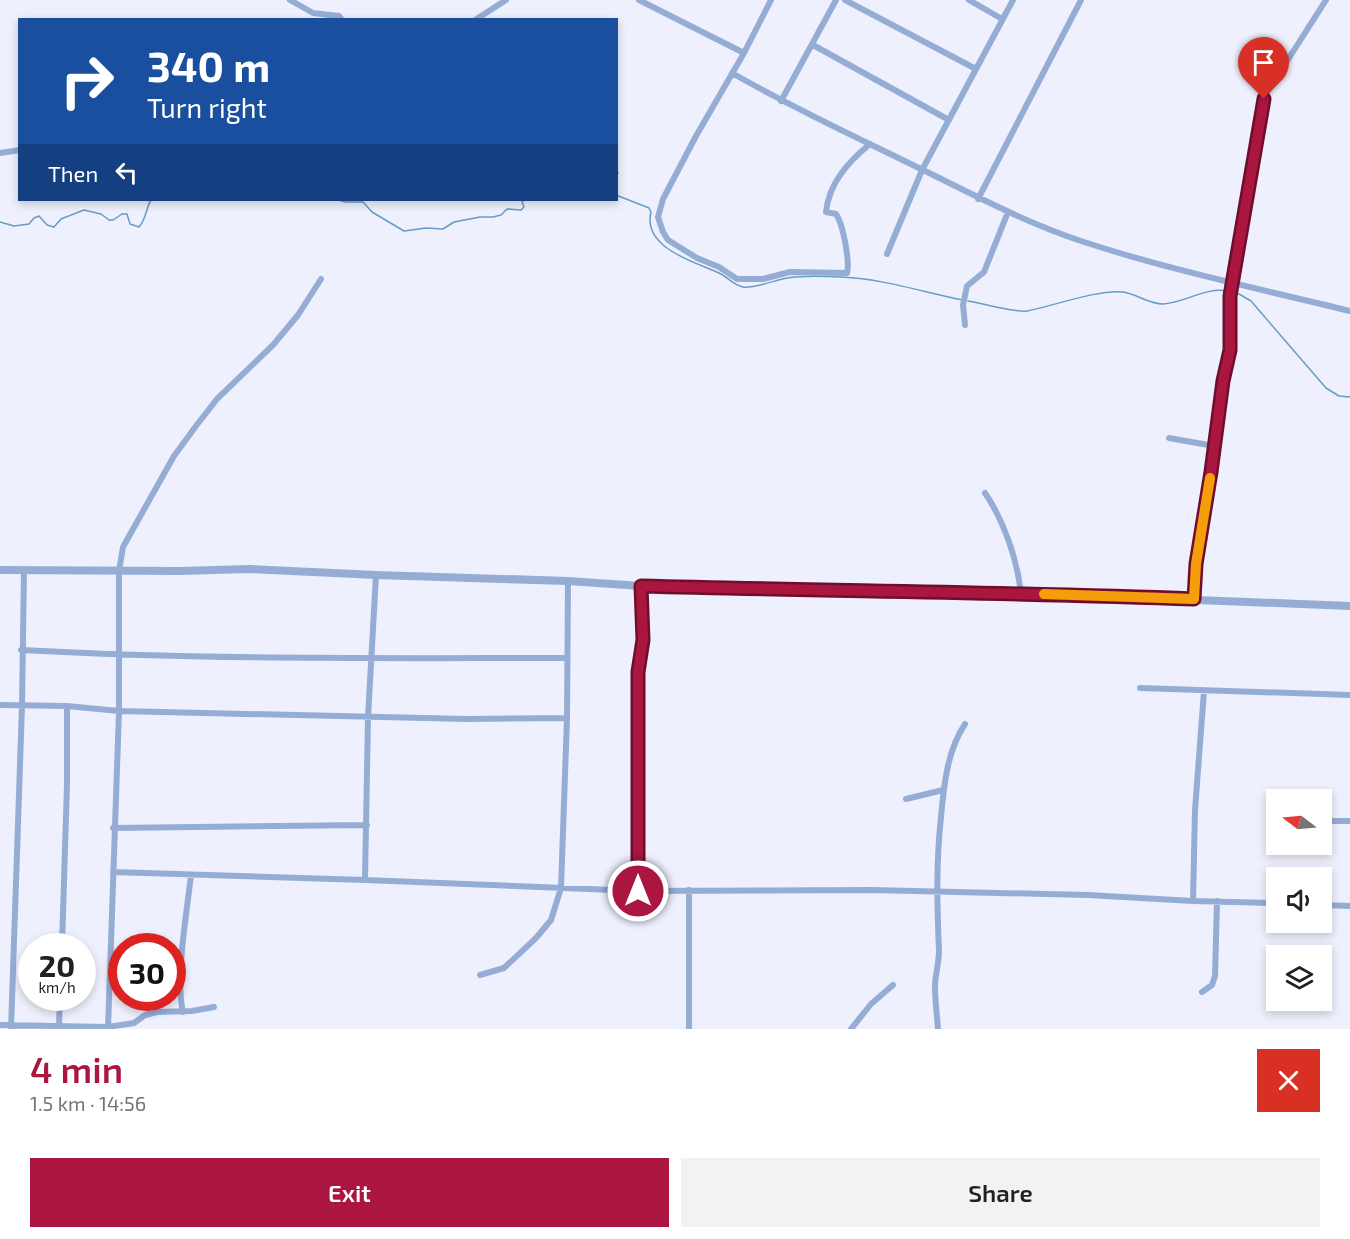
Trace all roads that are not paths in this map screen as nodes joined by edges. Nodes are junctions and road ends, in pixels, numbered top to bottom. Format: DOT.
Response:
graph roads {
  1 [pos="290,0"];
  2 [pos="506,0"];
  3 [pos="642,0"];
  4 [pos="771,0"];
  5 [pos="836,0"];
  6 [pos="845,0"];
  7 [pos="969,0"];
  8 [pos="1013,0"];
  9 [pos="1081,0"];
  10 [pos="1326,0"];
  11 [pos="340,18"];
  12 [pos="478,18"];
  13 [pos="1002,19"];
  14 [pos="813,45"];
  15 [pos="744,53"];
  16 [pos="976,69"];
  17 [pos="732,73"];
  18 [pos="781,101"];
  19 [pos="949,120"];
  20 [pos="870,144"];
  21 [pos="18,150"];
  22 [pos="0,153"];
  23 [pos="922,170"];
  24 [pos="978,199"];
  25 [pos="1008,212"];
  26 [pos="887,254"];
  27 [pos="321,279"];
  28 [pos="1232,284"];
  29 [pos="1350,311"];
  30 [pos="965,325"];
  31 [pos="1169,438"];
  32 [pos="1214,446"];
  33 [pos="985,493"];
  34 [pos="0,570"];
  35 [pos="24,570"];
  36 [pos="119,571"];
  37 [pos="376,575"];
  38 [pos="568,581"];
  39 [pos="641,586"];
  40 [pos="1021,592"];
  41 [pos="1194,599"];
  42 [pos="1350,606"];
  43 [pos="21,650"];
  44 [pos="120,656"];
  45 [pos="371,658"];
  46 [pos="567,658"];
  47 [pos="1140,688"];
  48 [pos="1204,691"];
  49 [pos="1350,695"];
  50 [pos="0,705"];
  51 [pos="22,706"];
  52 [pos="67,706"];
  53 [pos="119,711"];
  54 [pos="368,717"];
  55 [pos="567,718"];
  56 [pos="965,724"];
  57 [pos="944,790"];
  58 [pos="906,799"];
  59 [pos="1332,821"];
  60 [pos="1350,821"];
  61 [pos="367,825"];
  62 [pos="113,828"];
  63 [pos="113,872"];
  64 [pos="192,875"];
  65 [pos="365,880"];
  66 [pos="561,888"];
  67 [pos="689,890"];
  68 [pos="638,891"];
  69 [pos="938,891"];
  70 [pos="1193,901"];
  71 [pos="1217,901"];
  72 [pos="1266,903"];
  73 [pos="1332,905"];
  74 [pos="1350,906"];
  75 [pos="62,933"];
  76 [pos="480,975"];
  77 [pos="893,985"];
  78 [pos="1202,992"];
  79 [pos="214,1007"];
  80 [pos="60,1011"];
  81 [pos="183,1012"];
  82 [pos="134,1023"];
  83 [pos="0,1025"];
  84 [pos="59,1026"];
  85 [pos="11,1027"];
  86 [pos="108,1028"];
  87 [pos="140,1029"];
  88 [pos="689,1029"];
  89 [pos="851,1029"];
  90 [pos="938,1029"];
  1 -- 11 [label="street"];
  2 -- 12 [label="street"];
  3 -- 15 [label="street"];
  4 -- 15 [label="street"];
  5 -- 14 [label="street"];
  6 -- 16 [label="street"];
  7 -- 13 [label="street"];
  8 -- 13 [label="street"];
  9 -- 24 [label="street"];
  10 -- 28 [label="street"];
  13 -- 16 [label="street"];
  14 -- 18 [label="street"];
  14 -- 19 [label="street"];
  15 -- 17 [label="street"];
  16 -- 19 [label="street"];
  17 -- 18 [label="street"];
  17 -- 20 [label="street"];
  18 -- 20 [label="street"];
  19 -- 23 [label="street"];
  20 -- 23 [label="street"];
  21 -- 22 [label="street"];
  23 -- 24 [label="street"];
  23 -- 26 [label="street"];
  24 -- 25 [label="street"];
  25 -- 28 [label="street"];
  25 -- 30 [label="street"];
  27 -- 36 [label="street"];
  28 -- 29 [label="street"];
  28 -- 32 [label="street"];
  31 -- 32 [label="street"];
  32 -- 41 [label="street"];
  33 -- 40 [label="street"];
  34 -- 35 [label="street"];
  35 -- 36 [label="street"];
  35 -- 43 [label="street"];
  36 -- 37 [label="street"];
  36 -- 44 [label="street"];
  37 -- 38 [label="street"];
  37 -- 45 [label="street"];
  38 -- 39 [label="street"];
  38 -- 46 [label="street"];
  39 -- 40 [label="street"];
  39 -- 68 [label="street"];
  40 -- 41 [label="street"];
  41 -- 42 [label="street"];
  43 -- 44 [label="street"];
  43 -- 51 [label="street"];
  44 -- 45 [label="street"];
  44 -- 53 [label="street"];
  45 -- 46 [label="street"];
  45 -- 54 [label="street"];
  46 -- 55 [label="street"];
  47 -- 48 [label="street"];
  48 -- 49 [label="street"];
  48 -- 70 [label="street"];
  50 -- 51 [label="street"];
  51 -- 52 [label="street"];
  51 -- 85 [label="street"];
  52 -- 53 [label="street"];
  52 -- 75 [label="street"];
  53 -- 54 [label="street"];
  53 -- 62 [label="street"];
  54 -- 55 [label="street"];
  54 -- 61 [label="street"];
  55 -- 66 [label="street"];
  56 -- 57 [label="street"];
  57 -- 58 [label="street"];
  57 -- 69 [label="street"];
  59 -- 60 [label="street"];
  61 -- 62 [label="street"];
  61 -- 65 [label="street"];
  62 -- 63 [label="street"];
  63 -- 64 [label="street"];
  63 -- 86 [label="street"];
  64 -- 65 [label="street"];
  64 -- 81 [label="street"];
  65 -- 66 [label="street"];
  66 -- 68 [label="street"];
  66 -- 76 [label="street"];
  67 -- 68 [label="street"];
  67 -- 69 [label="street"];
  67 -- 88 [label="street"];
  69 -- 70 [label="street"];
  69 -- 90 [label="street"];
  70 -- 71 [label="street"];
  71 -- 72 [label="street"];
  71 -- 78 [label="street"];
  73 -- 74 [label="street"];
  77 -- 89 [label="street"];
  79 -- 81 [label="street"];
  80 -- 84 [label="street"];
  81 -- 82 [label="street"];
  82 -- 86 [label="street"];
  82 -- 87 [label="street"];
  83 -- 85 [label="street"];
  84 -- 85 [label="street"];
  84 -- 86 [label="street"];
}
